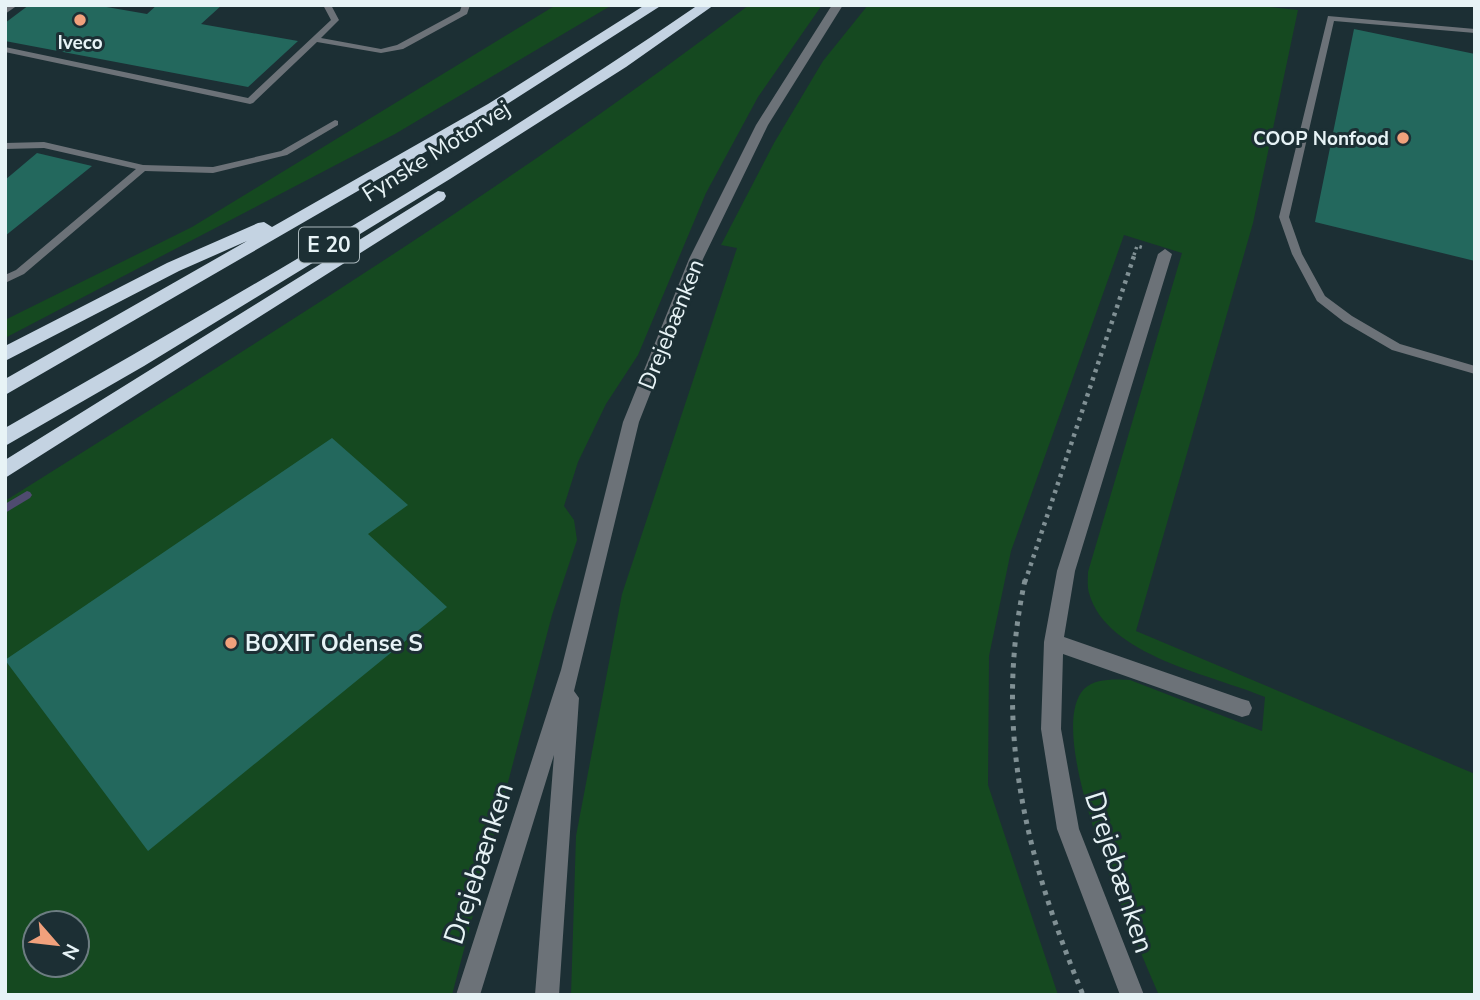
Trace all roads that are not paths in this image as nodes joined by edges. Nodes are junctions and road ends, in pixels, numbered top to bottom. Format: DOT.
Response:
graph roads {
  1 [pos="14,5"];
  2 [pos="327,5"];
  3 [pos="466,5"];
  4 [pos="654,5"];
  5 [pos="707,5"];
  6 [pos="838,5"];
  7 [pos="5,12"];
  8 [pos="1475,31"];
  9 [pos="315,39"];
  10 [pos="649,46"];
  11 [pos="5,49"];
  12 [pos="335,123"];
  13 [pos="5,146"];
  14 [pos="143,168"];
  15 [pos="359,186"];
  16 [pos="1165,254"];
  17 [pos="5,280"];
  18 [pos="5,354"];
  19 [pos="1475,369"];
  20 [pos="5,388"];
  21 [pos="5,438"];
  22 [pos="5,470"];
  23 [pos="1054,642"];
  24 [pos="571,670"];
  25 [pos="1242,708"];
  26 [pos="468,995"];
  27 [pos="547,995"];
  28 [pos="1132,995"];
  1 -- 7 [label="lane"];
  2 -- 9 [label="lane"];
  3 -- 9 [label="lane"];
  4 -- 15 [label="highway, Fynske Motorvej / E 20"];
  5 -- 10 [label="highway, Fynske Motorvej / E 20"];
  6 -- 24 [label="street, Drejebænken"];
  8 -- 19 [label="lane"];
  9 -- 11 [label="lane"];
  10 -- 21 [label="highway, Fynske Motorvej / E 20"];
  10 -- 22 [label="highway"];
  12 -- 14 [label="lane"];
  13 -- 14 [label="lane"];
  14 -- 17 [label="lane"];
  15 -- 18 [label="highway"];
  15 -- 20 [label="highway, Fynske Motorvej / E 20"];
  16 -- 23 [label="street, Drejebænken"];
  23 -- 25 [label="street"];
  23 -- 28 [label="street, Drejebænken"];
  24 -- 26 [label="street, Drejebænken"];
  24 -- 27 [label="street, Drejebænken"];
}
